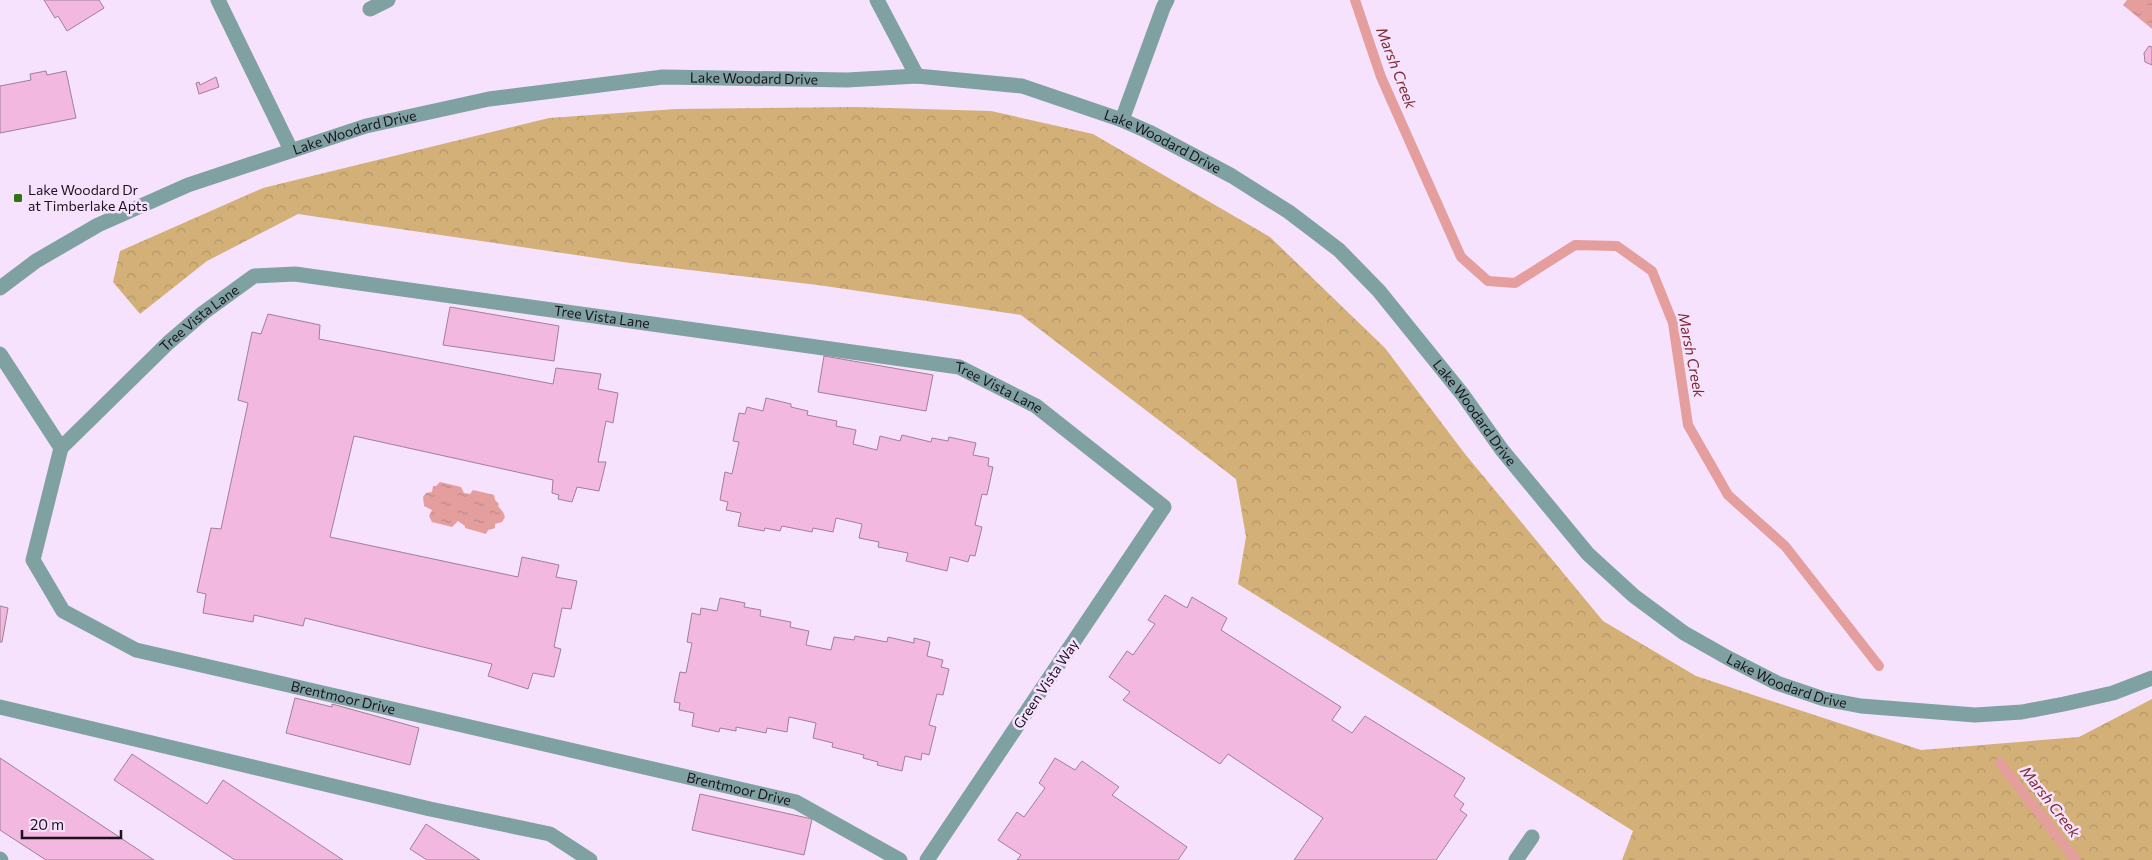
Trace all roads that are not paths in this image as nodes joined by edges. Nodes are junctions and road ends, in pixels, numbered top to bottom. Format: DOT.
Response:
graph roads {
  1 [pos="218,0"];
  2 [pos="388,0"];
  3 [pos="877,0"];
  4 [pos="1167,0"];
  5 [pos="370,9"];
  6 [pos="917,76"];
  7 [pos="1122,120"];
  8 [pos="290,150"];
  9 [pos="0,288"];
  10 [pos="0,354"];
  11 [pos="61,448"];
  12 [pos="1164,507"];
  13 [pos="2152,678"];
  14 [pos="0,707"];
  15 [pos="1532,837"];
  16 [pos="590,860"];
  17 [pos="900,860"];
  18 [pos="927,860"];
  19 [pos="1516,860"];
  1 -- 8 [label="street"];
  2 -- 5 [label="street"];
  3 -- 6 [label="street"];
  4 -- 7 [label="street"];
  6 -- 7 [label="street, Lake Woodard Drive"];
  6 -- 8 [label="street, Lake Woodard Drive"];
  7 -- 13 [label="street, Lake Woodard Drive"];
  8 -- 9 [label="street, Lake Woodard Drive"];
  10 -- 11 [label="street"];
  11 -- 12 [label="street, Tree Vista Lane"];
  11 -- 17 [label="street, Brentmoor Drive"];
  12 -- 18 [label="street, Green Vista Way"];
  14 -- 16 [label="street"];
  15 -- 19 [label="street"];
}
